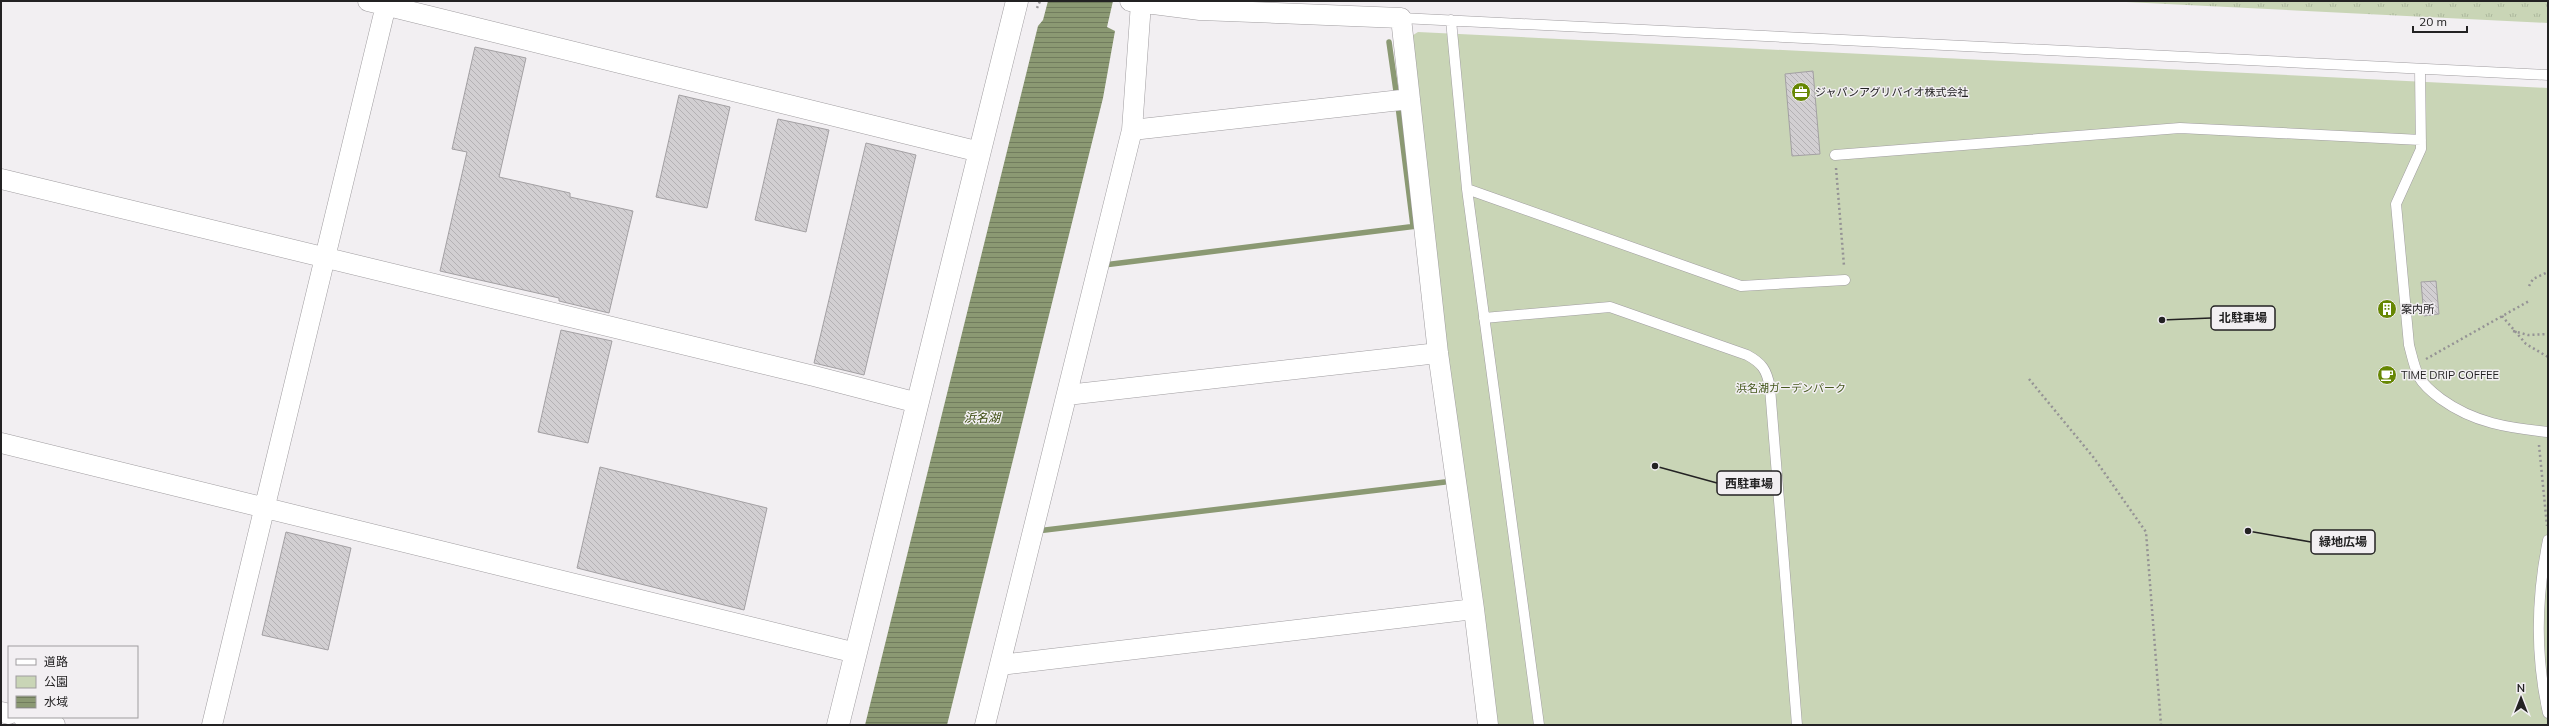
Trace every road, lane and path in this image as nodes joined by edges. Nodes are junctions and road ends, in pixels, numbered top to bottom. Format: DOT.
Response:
graph roads {
  1 [pos="1017,1"];
  2 [pos="381,2"];
  3 [pos="1135,2"];
  4 [pos="1401,18"];
  5 [pos="1451,20"];
  6 [pos="2420,69"];
  7 [pos="2548,75"];
  8 [pos="1410,99"];
  9 [pos="1132,130"];
  10 [pos="2421,140"];
  11 [pos="980,152"];
  12 [pos="1835,155"];
  13 [pos="1,179"];
  14 [pos="1467,189"];
  15 [pos="324,257"];
  16 [pos="2548,272"];
  17 [pos="1845,280"];
  18 [pos="2529,286"];
  19 [pos="2529,301"];
  20 [pos="2502,316"];
  21 [pos="1484,318"];
  22 [pos="2512,330"];
  23 [pos="2548,334"];
  24 [pos="1438,353"];
  25 [pos="2548,357"];
  26 [pos="2414,366"];
  27 [pos="2029,379"];
  28 [pos="1067,395"];
  29 [pos="918,403"];
  30 [pos="2537,431"];
  31 [pos="2548,432"];
  32 [pos="1,443"];
  33 [pos="265,509"];
  34 [pos="2548,535"];
  35 [pos="1474,609"];
  36 [pos="856,653"];
  37 [pos="1000,665"];
  38 [pos="2548,713"];
  39 [pos="27,718"];
  40 [pos="55,725"];
  41 [pos="212,725"];
  42 [pos="838,725"];
  43 [pos="985,725"];
  44 [pos="1488,725"];
  45 [pos="1539,725"];
  46 [pos="1796,725"];
  47 [pos="2161,725"];
  1 -- 11 [label="street"];
  2 -- 11 [label="street"];
  2 -- 15 [label="street"];
  3 -- 4 [label="street"];
  3 -- 9 [label="street"];
  4 -- 5 [label="lane"];
  4 -- 8 [label="street"];
  5 -- 6 [label="lane"];
  5 -- 14 [label="lane"];
  6 -- 7 [label="lane"];
  6 -- 10 [label="lane"];
  8 -- 9 [label="street"];
  8 -- 24 [label="street"];
  9 -- 28 [label="street"];
  10 -- 12 [label="lane"];
  10 -- 26 [label="lane"];
  11 -- 29 [label="street"];
  12 -- 17 [label="path"];
  13 -- 15 [label="street"];
  14 -- 17 [label="lane"];
  14 -- 21 [label="lane"];
  15 -- 29 [label="street"];
  15 -- 33 [label="street"];
  16 -- 18 [label="path"];
  19 -- 20 [label="path"];
  20 -- 22 [label="path"];
  20 -- 26 [label="path"];
  21 -- 45 [label="lane"];
  21 -- 46 [label="lane"];
  22 -- 23 [label="path"];
  22 -- 25 [label="path"];
  24 -- 28 [label="street"];
  24 -- 35 [label="street"];
  26 -- 30 [label="lane"];
  27 -- 47 [label="path"];
  28 -- 37 [label="street"];
  29 -- 36 [label="street"];
  30 -- 31 [label="lane"];
  30 -- 34 [label="path"];
  32 -- 33 [label="street"];
  33 -- 36 [label="street"];
  33 -- 41 [label="street"];
  34 -- 38 [label="lane"];
  35 -- 37 [label="street"];
  35 -- 44 [label="street"];
  36 -- 42 [label="street"];
  37 -- 43 [label="street"];
  39 -- 40 [label="street"];
}
